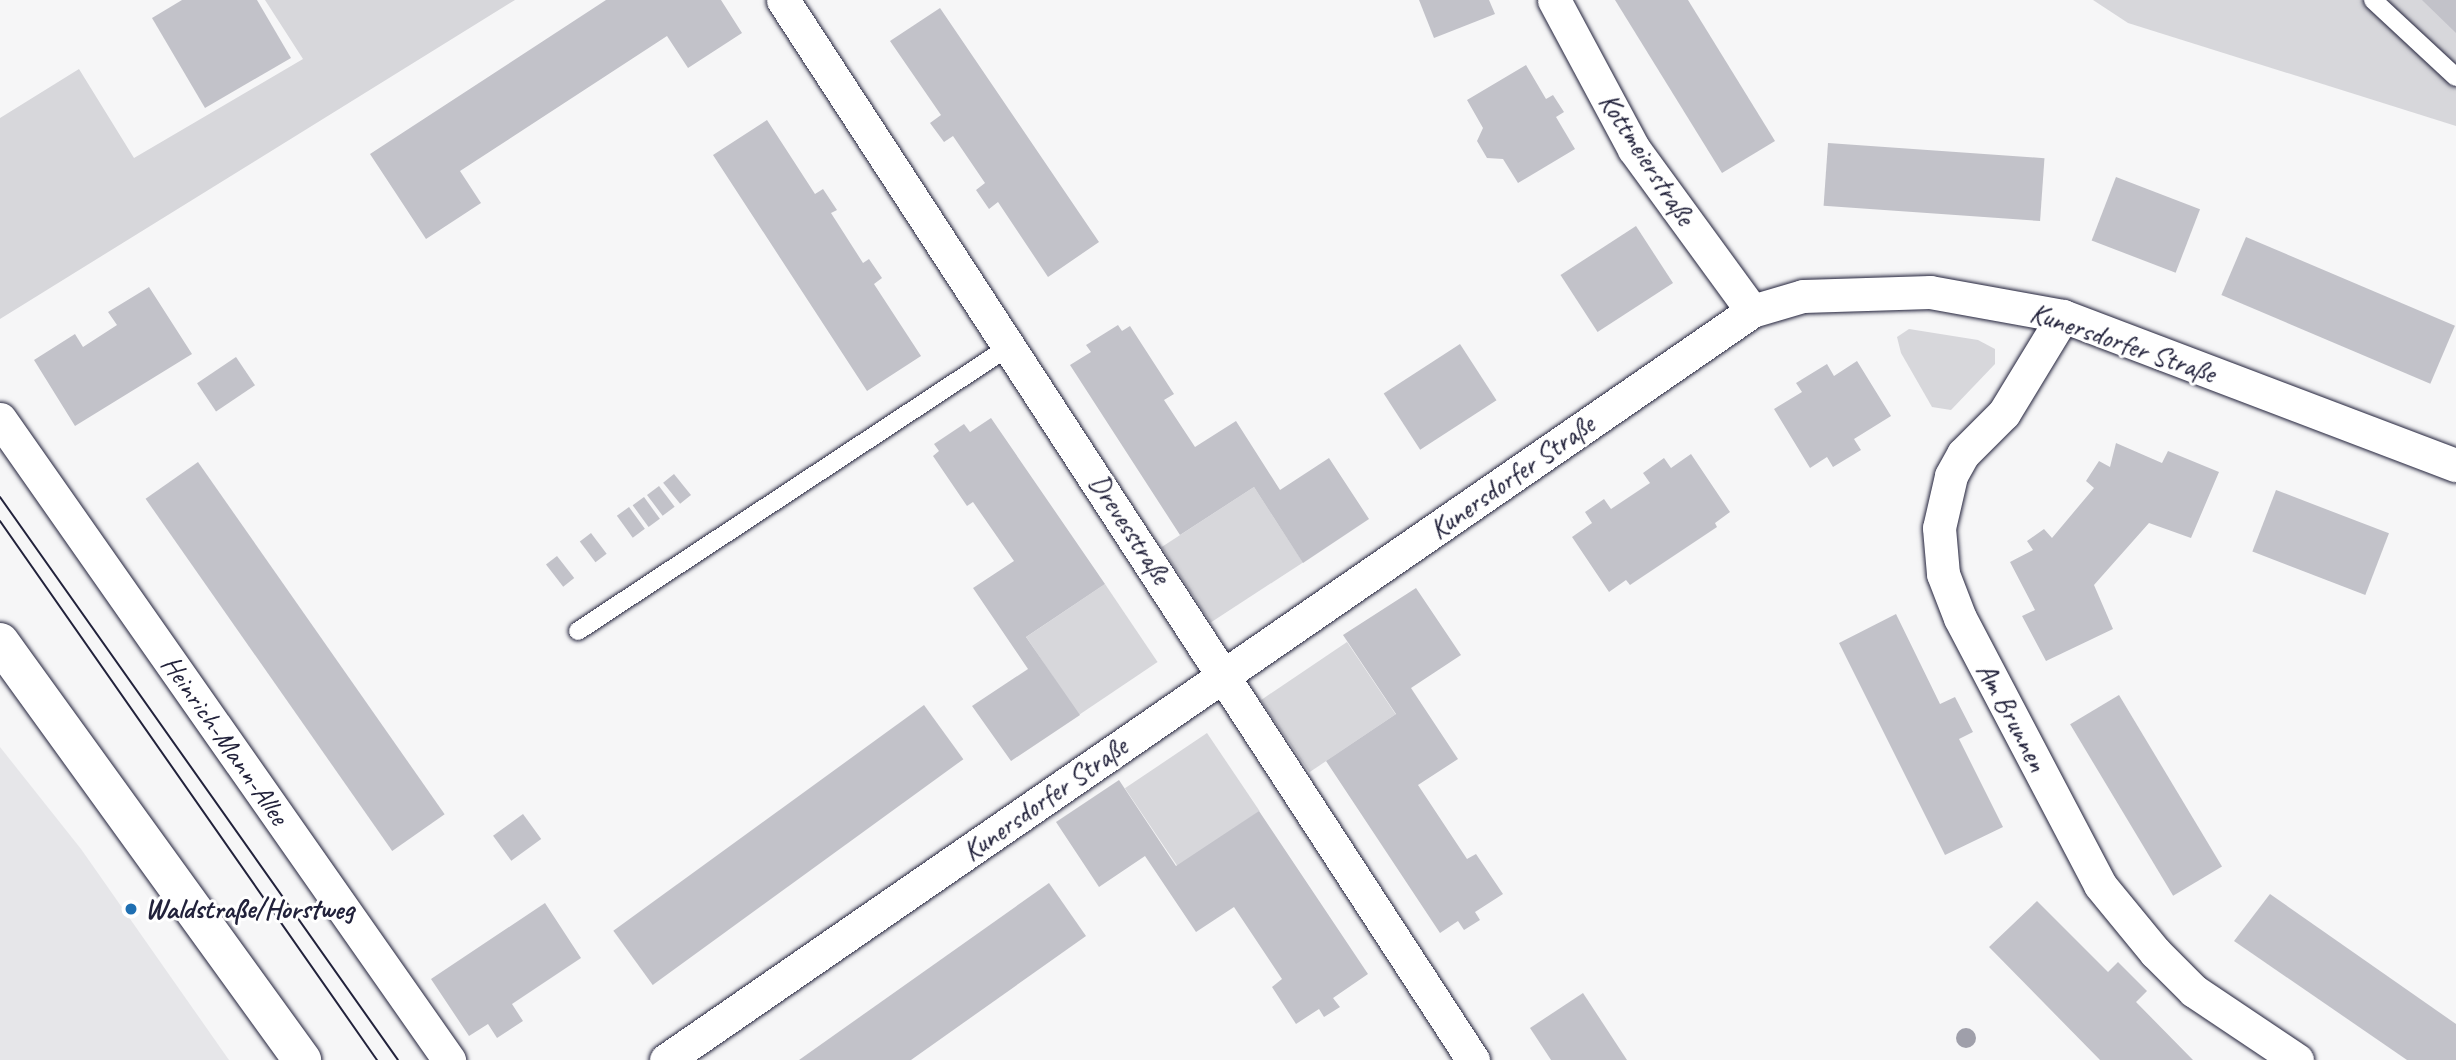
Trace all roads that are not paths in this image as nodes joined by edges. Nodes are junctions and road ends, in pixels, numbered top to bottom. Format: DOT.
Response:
graph roads {
  1 [pos="783,0"];
  2 [pos="1554,0"];
  3 [pos="2373,0"];
  4 [pos="2456,77"];
  5 [pos="1752,311"];
  6 [pos="2063,316"];
  7 [pos="1010,346"];
  8 [pos="0,419"];
  9 [pos="2456,465"];
  10 [pos="578,631"];
  11 [pos="0,642"];
  12 [pos="1226,674"];
  13 [pos="302,1060"];
  14 [pos="449,1060"];
  15 [pos="666,1060"];
  16 [pos="1473,1060"];
  17 [pos="2297,1060"];
  1 -- 7 [label="street, Drevesstraße"];
  2 -- 5 [label="street, Kottmeierstraße"];
  3 -- 4 [label="lane"];
  5 -- 6 [label="street, Kunersdorfer Straße"];
  5 -- 12 [label="street, Kunersdorfer Straße"];
  6 -- 9 [label="street, Kunersdorfer Straße"];
  6 -- 17 [label="street, Am Brunnen"];
  7 -- 10 [label="lane"];
  7 -- 12 [label="street, Drevesstraße"];
  8 -- 14 [label="street, Heinrich-Mann-Allee"];
  11 -- 13 [label="main road"];
  12 -- 15 [label="street, Kunersdorfer Straße"];
  12 -- 16 [label="street, Drevesstraße"];
}
